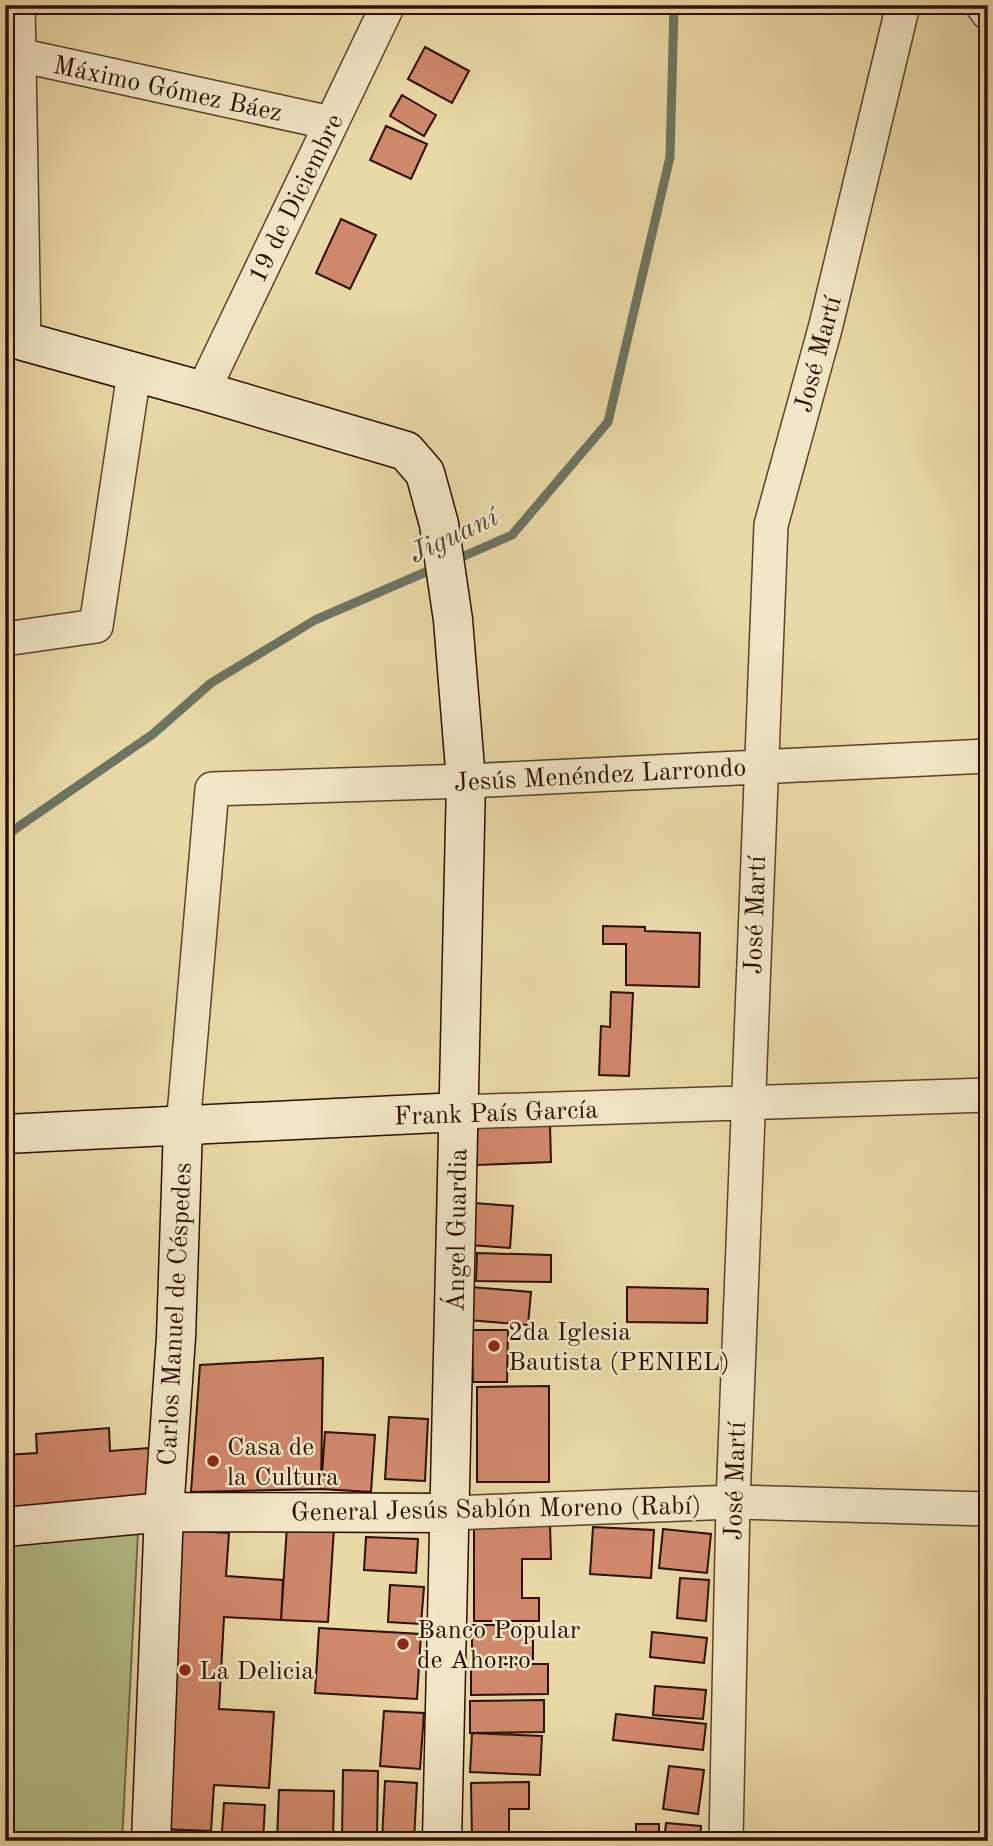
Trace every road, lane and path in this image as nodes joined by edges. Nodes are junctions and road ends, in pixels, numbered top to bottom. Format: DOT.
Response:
graph roads {
  1 [pos="18,5"];
  2 [pos="388,5"];
  3 [pos="903,5"];
  4 [pos="982,5"];
  5 [pos="988,13"];
  6 [pos="12,54"];
  7 [pos="331,123"];
  8 [pos="15,338"];
  9 [pos="134,373"];
  10 [pos="203,391"];
  11 [pos="5,639"];
  12 [pos="988,756"];
  13 [pos="760,766"];
  14 [pos="466,782"];
  15 [pos="212,789"];
  16 [pos="988,1095"];
  17 [pos="747,1104"];
  18 [pos="459,1112"];
  19 [pos="183,1127"];
  20 [pos="5,1135"];
  21 [pos="733,1502"];
  22 [pos="988,1509"];
  23 [pos="164,1512"];
  24 [pos="450,1513"];
  25 [pos="5,1527"];
  26 [pos="151,1841"];
  27 [pos="442,1841"];
  28 [pos="726,1841"];
  1 -- 6 [label="street"];
  2 -- 7 [label="street, 19 de Diciembre"];
  3 -- 13 [label="street, José Martí"];
  4 -- 5 [label="street"];
  6 -- 7 [label="street, Máximo Gómez Báez"];
  6 -- 8 [label="street"];
  7 -- 10 [label="street, 19 de Diciembre"];
  8 -- 9 [label="main road, Ángel Guardia"];
  9 -- 10 [label="main road, Ángel Guardia"];
  9 -- 11 [label="street"];
  10 -- 14 [label="main road, Ángel Guardia"];
  12 -- 13 [label="street, Jesús Menéndez Larrondo"];
  13 -- 14 [label="street, Jesús Menéndez Larrondo"];
  13 -- 17 [label="street, José Martí"];
  14 -- 15 [label="street, Jesús Menéndez Larrondo"];
  14 -- 18 [label="main road, Ángel Guardia"];
  15 -- 19 [label="street, Carlos Manuel de Céspedes"];
  16 -- 17 [label="street, Frank País García"];
  17 -- 18 [label="street, Frank País García"];
  17 -- 21 [label="street, José Martí"];
  18 -- 19 [label="main road, Frank País García"];
  18 -- 24 [label="main road, Ángel Guardia"];
  19 -- 20 [label="main road, Frank País García"];
  19 -- 23 [label="main road, Carlos Manuel de Céspedes"];
  21 -- 22 [label="street, General Jesús Sablón Moreno (Rabí)"];
  21 -- 24 [label="street, General Jesús Sablón Moreno (Rabí)"];
  21 -- 28 [label="street, José Martí"];
  23 -- 24 [label="main road, General Jesús Sablón Moreno (Rabí)"];
  23 -- 25 [label="main road, General Jesús Sablón Moreno (Rabí)"];
  23 -- 26 [label="main road, Carlos Manuel de Céspedes"];
  24 -- 27 [label="main road, Ángel Guardia"];
}
